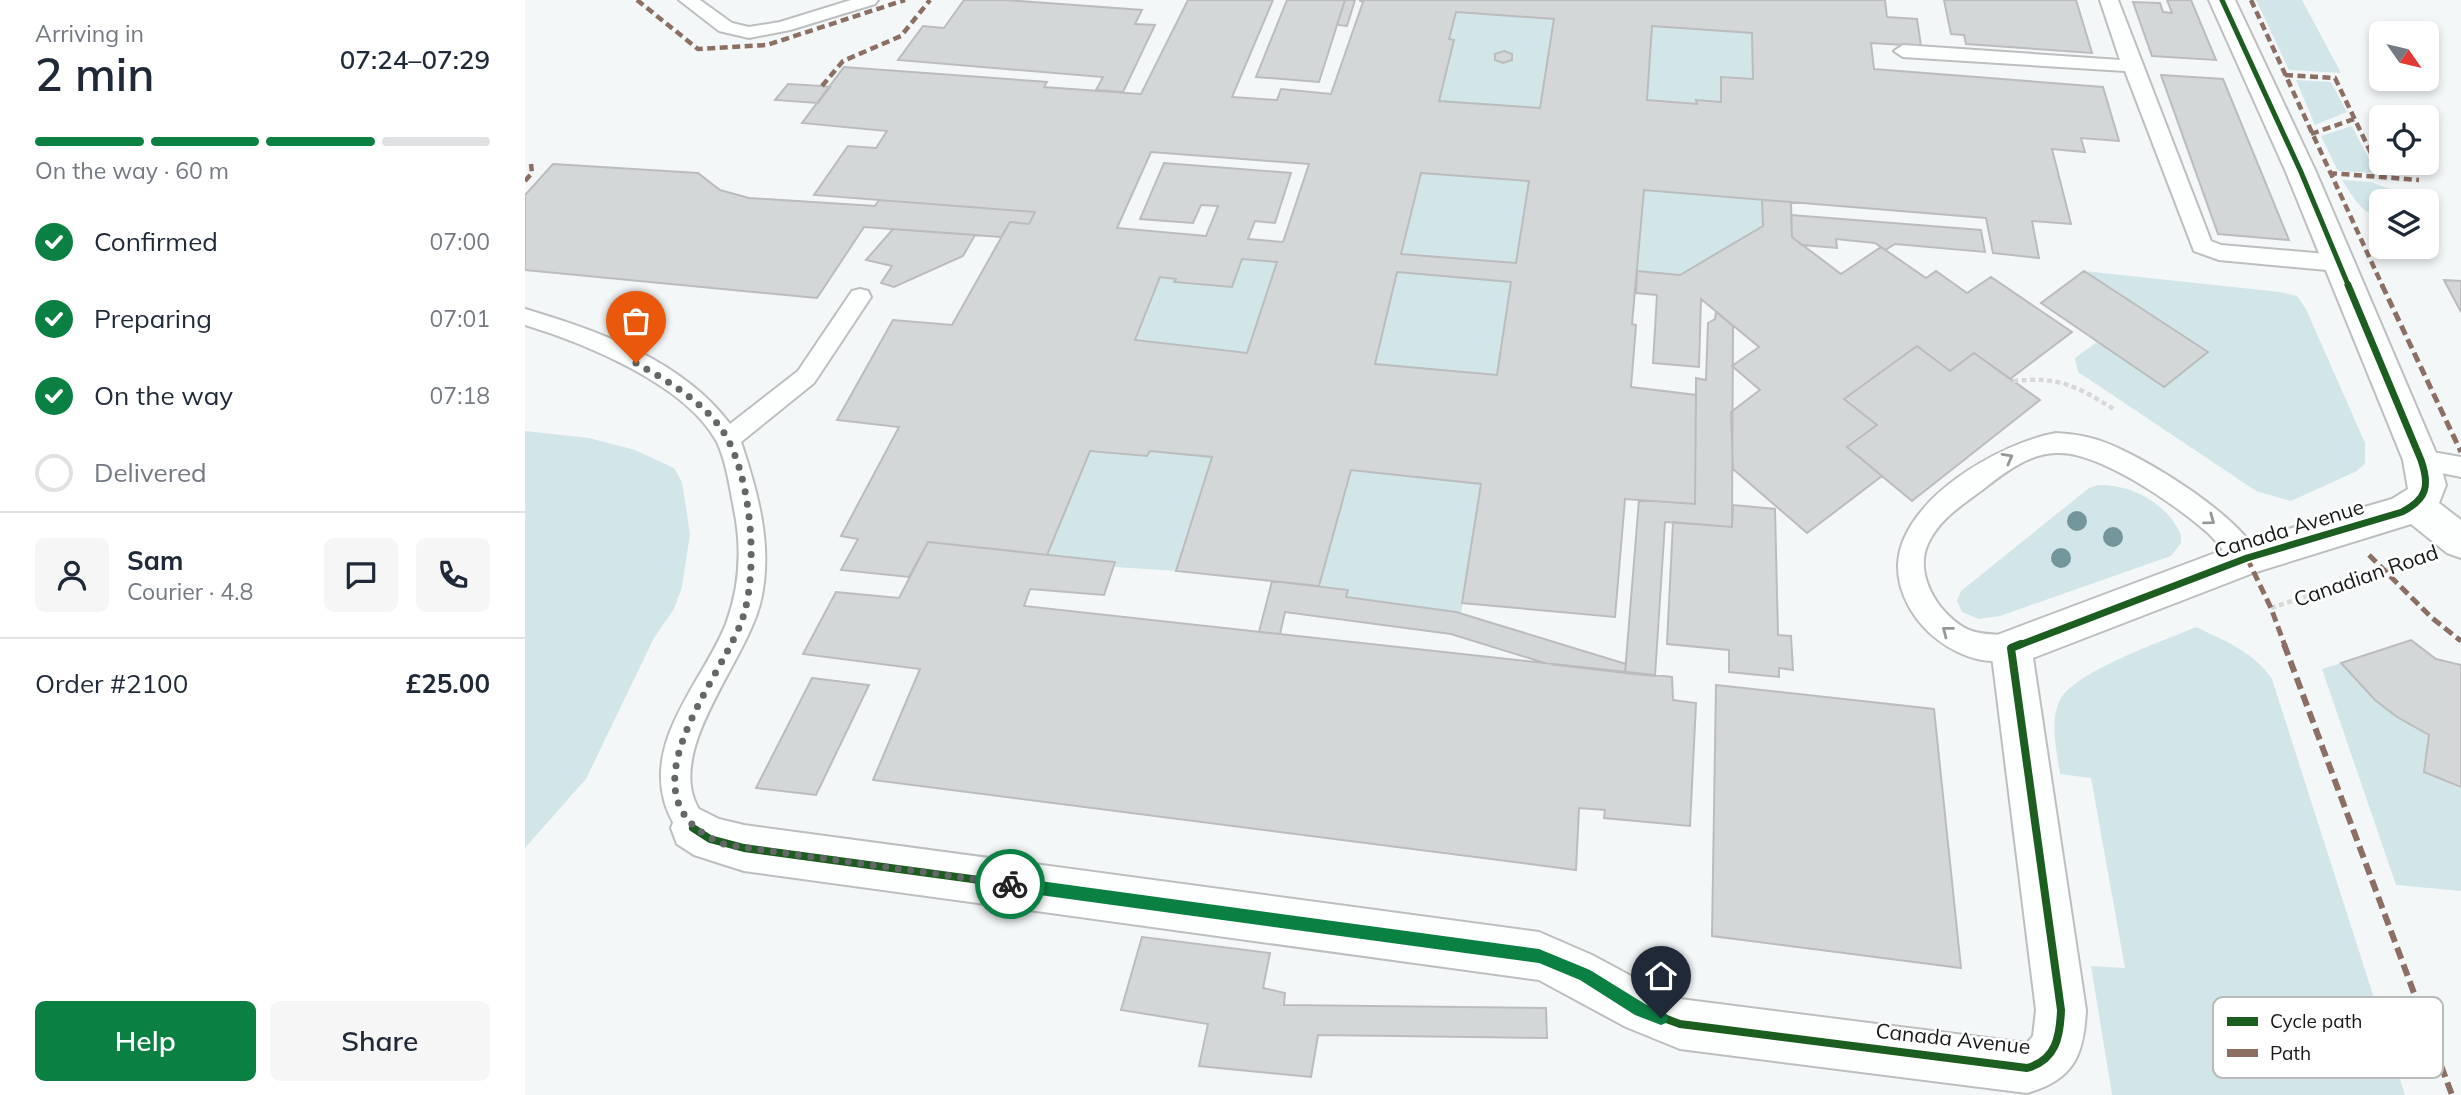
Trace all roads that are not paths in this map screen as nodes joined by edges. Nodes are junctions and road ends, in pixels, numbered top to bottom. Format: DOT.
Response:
graph roads {
  1 [pos="688,0"];
  2 [pos="869,0"];
  3 [pos="2109,0"];
  4 [pos="2222,0"];
  5 [pos="1903,51"];
  6 [pos="2132,66"];
  7 [pos="2338,263"];
  8 [pos="860,298"];
  9 [pos="525,317"];
  10 [pos="728,439"];
  11 [pos="2421,460"];
  12 [pos="2461,467"];
  13 [pos="2415,506"];
  14 [pos="2460,541"];
  15 [pos="2247,558"];
  16 [pos="2011,648"];
  17 [pos="693,828"];
  1 -- 2 [label="lane"];
  3 -- 6 [label="lane"];
  4 -- 7 [label="street"];
  5 -- 6 [label="lane"];
  6 -- 7 [label="lane"];
  7 -- 11 [label="street"];
  8 -- 10 [label="lane"];
  9 -- 10 [label="lane"];
  10 -- 17 [label="lane"];
  11 -- 12 [label="lane"];
  11 -- 13 [label="street"];
  13 -- 14 [label="street"];
  13 -- 15 [label="street, Canada Avenue"];
  15 -- 16 [label="street, Canada Avenue"];
  16 -- 15 [label="lane, one-way"];
  16 -- 17 [label="street, Canada Avenue"];
}
